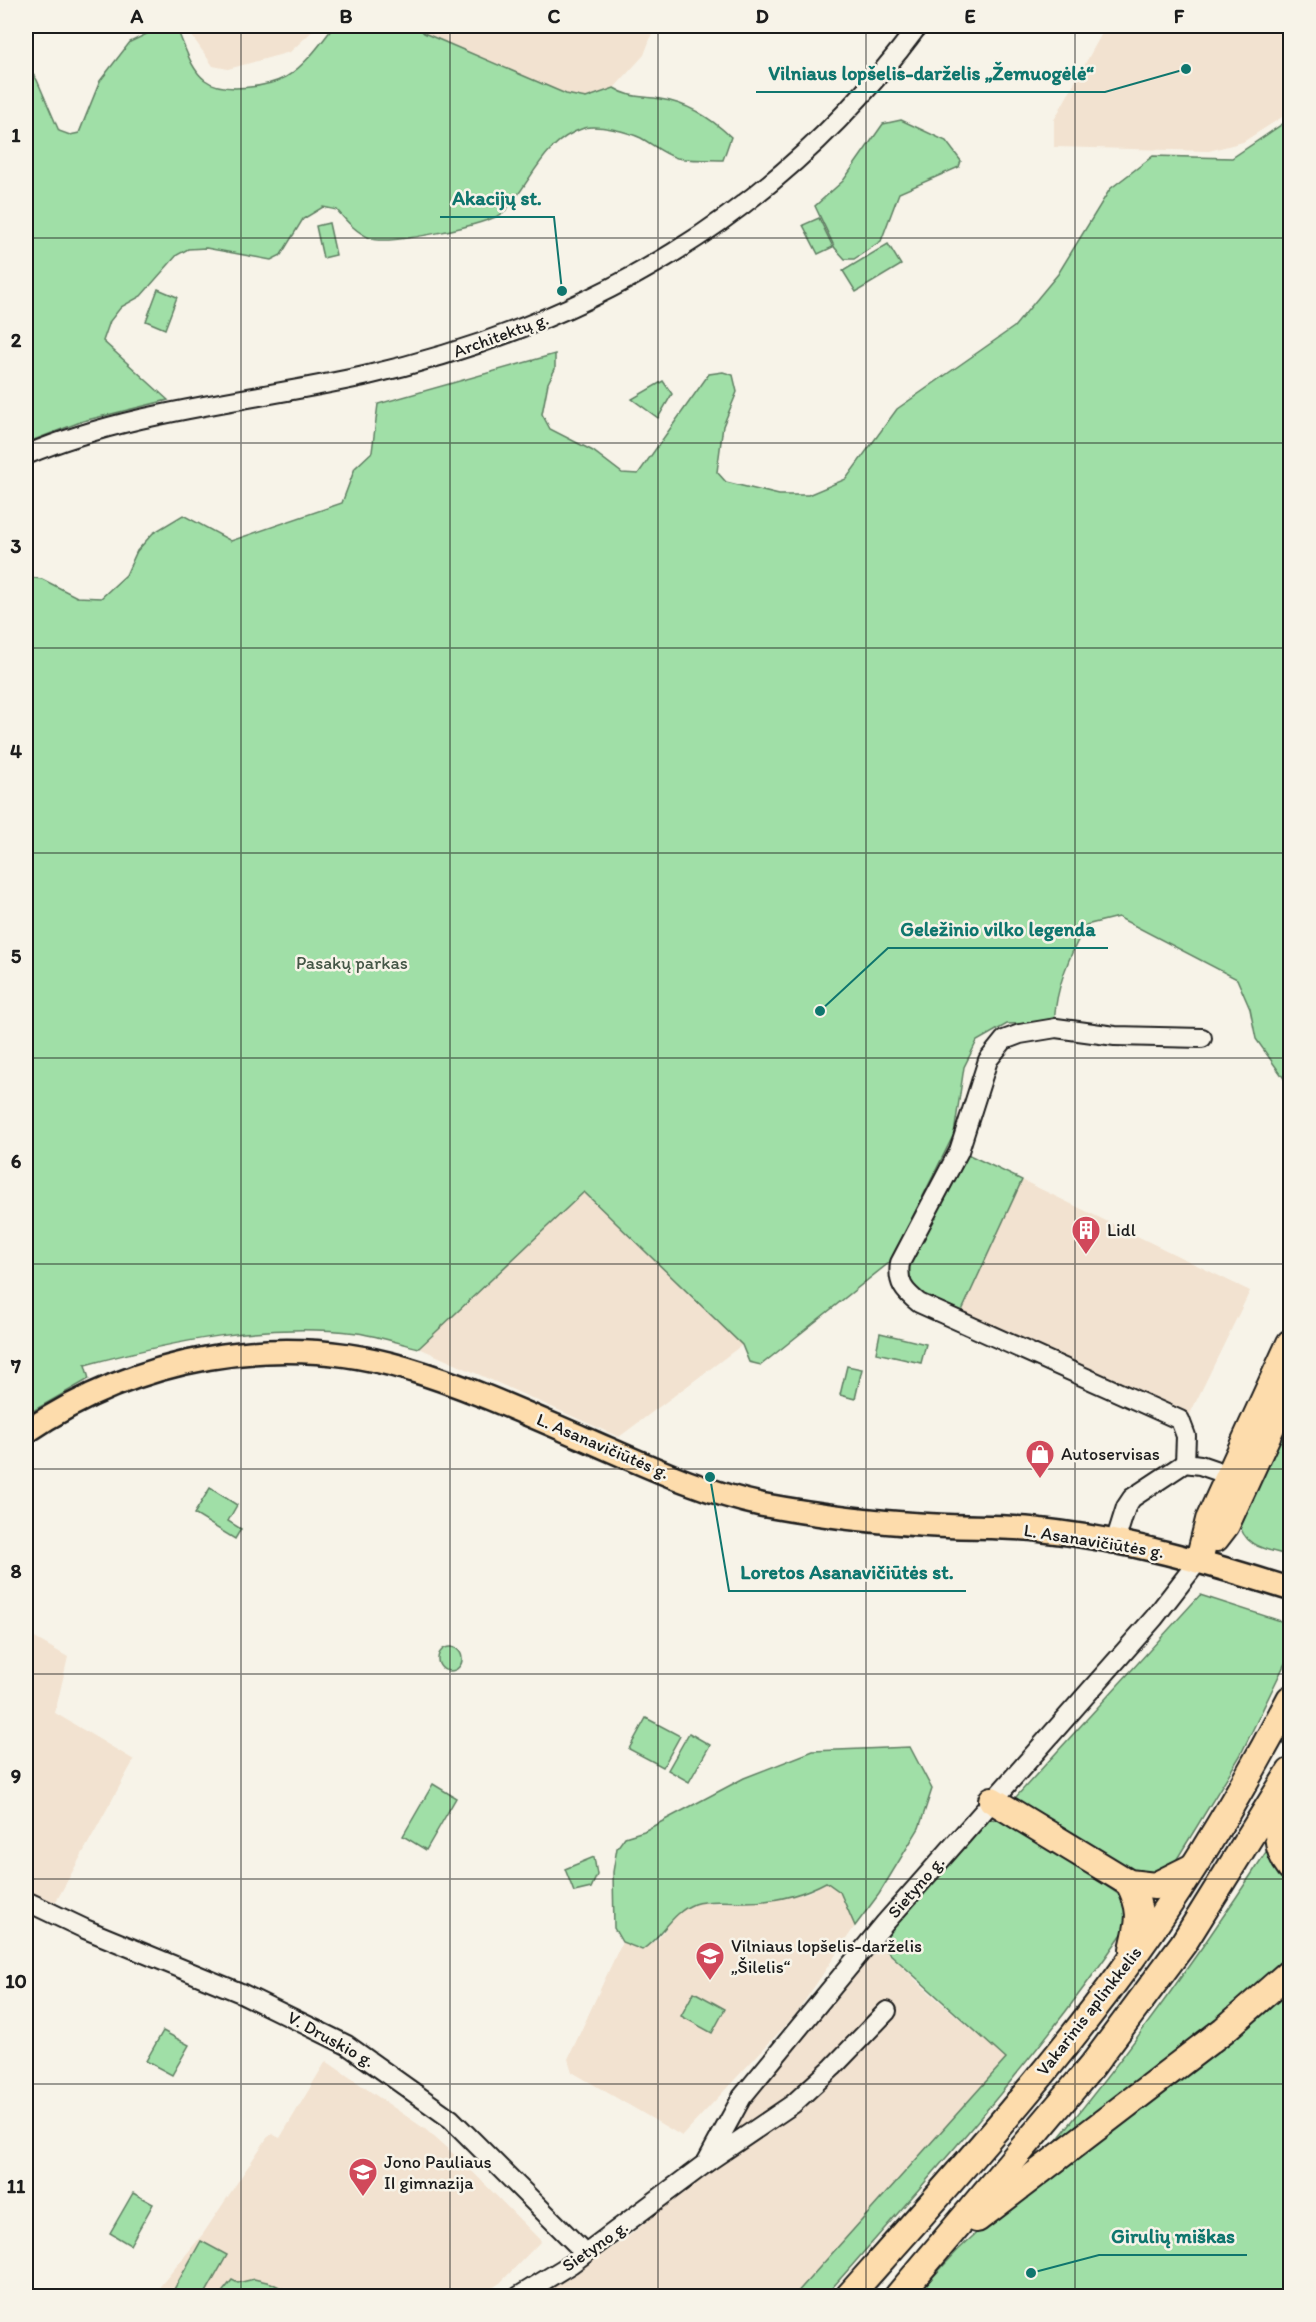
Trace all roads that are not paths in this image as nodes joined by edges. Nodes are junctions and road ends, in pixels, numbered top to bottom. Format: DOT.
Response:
graph roads {
  1 [pos="918,26"];
  2 [pos="26,455"];
  3 [pos="1202,1038"];
  4 [pos="1290,1342"];
  5 [pos="1290,1386"];
  6 [pos="26,1432"];
  7 [pos="1185,1463"];
  8 [pos="1229,1475"];
  9 [pos="1115,1542"];
  10 [pos="1199,1560"];
  11 [pos="1290,1589"];
  12 [pos="1290,1699"];
  13 [pos="1285,1782"];
  14 [pos="992,1800"];
  15 [pos="1195,1866"];
  16 [pos="1290,1867"];
  17 [pos="1129,1883"];
  18 [pos="26,1901"];
  19 [pos="1130,1961"];
  20 [pos="1290,1972"];
  21 [pos="887,2011"];
  22 [pos="706,2163"];
  23 [pos="939,2248"];
  24 [pos="585,2253"];
  25 [pos="519,2296"];
  26 [pos="849,2296"];
  27 [pos="898,2296"];
  1 -- 2 [label="street, Architektų g."];
  3 -- 7 [label="street"];
  4 -- 8 [label="highway"];
  5 -- 10 [label="highway"];
  6 -- 9 [label="main road, L. Asanavičiūtės g."];
  7 -- 8 [label="street"];
  7 -- 9 [label="street"];
  8 -- 10 [label="highway"];
  9 -- 10 [label="main road, L. Asanavičiūtės g."];
  10 -- 11 [label="main road, L. Asanavičiūtės g."];
  10 -- 14 [label="street, Sietyno g."];
  12 -- 15 [label="highway, Vakarinis aplinkkelis"];
  13 -- 16 [label="highway"];
  13 -- 23 [label="highway, Vakarinis aplinkkelis"];
  14 -- 17 [label="highway"];
  14 -- 22 [label="street, Sietyno g."];
  15 -- 17 [label="highway"];
  15 -- 19 [label="highway, Vakarinis aplinkkelis"];
  17 -- 19 [label="highway"];
  18 -- 24 [label="street, V. Druskio g."];
  19 -- 26 [label="highway, Vakarinis aplinkkelis"];
  20 -- 23 [label="highway"];
  21 -- 22 [label="street"];
  22 -- 24 [label="street, Sietyno g."];
  23 -- 27 [label="highway, Vakarinis aplinkkelis"];
  24 -- 25 [label="street, Sietyno g."];
}
